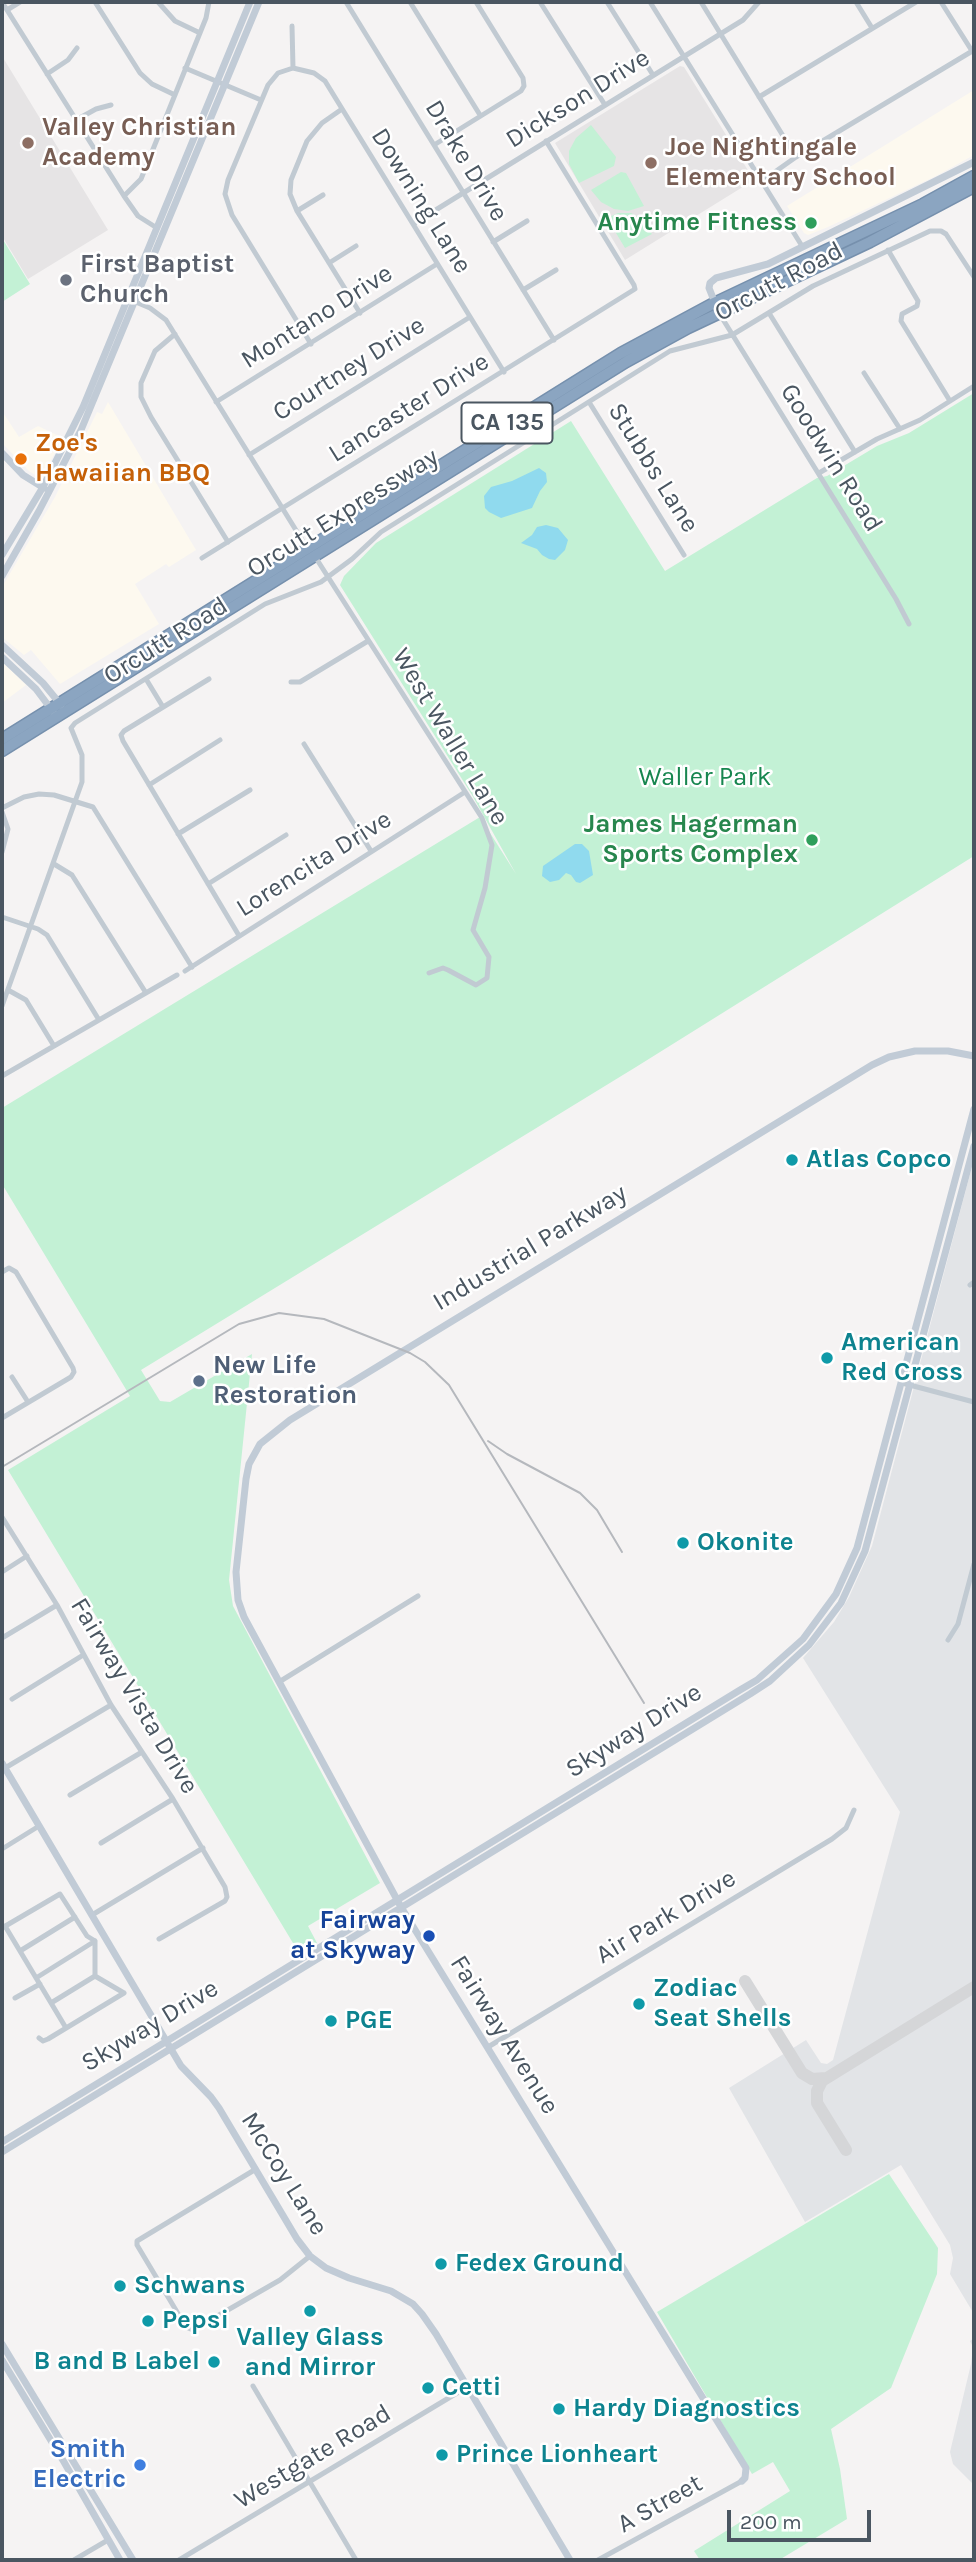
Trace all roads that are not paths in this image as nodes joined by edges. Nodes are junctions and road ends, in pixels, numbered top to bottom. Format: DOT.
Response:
graph roads {
  1 [pos="2,2"];
  2 [pos="20,2"];
  3 [pos="95,2"];
  4 [pos="158,2"];
  5 [pos="209,2"];
  6 [pos="250,2"];
  7 [pos="259,2"];
  8 [pos="346,2"];
  9 [pos="411,2"];
  10 [pos="476,2"];
  11 [pos="540,2"];
  12 [pos="607,2"];
  13 [pos="650,2"];
  14 [pos="701,2"];
  15 [pos="759,2"];
  16 [pos="856,2"];
  17 [pos="916,2"];
  18 [pos="942,2"];
  19 [pos="7,10"];
  20 [pos="292,26"];
  21 [pos="872,28"];
  22 [pos="200,33"];
  23 [pos="720,33"];
  24 [pos="77,48"];
  25 [pos="973,50"];
  26 [pos="684,56"];
  27 [pos="185,68"];
  28 [pos="293,68"];
  29 [pos="47,74"];
  30 [pos="653,75"];
  31 [pos="221,83"];
  32 [pos="175,95"];
  33 [pos="759,97"];
  34 [pos="261,100"];
  35 [pos="111,105"];
  36 [pos="605,105"];
  37 [pos="342,109"];
  38 [pos="481,116"];
  39 [pos="76,120"];
  40 [pos="546,141"];
  41 [pos="434,145"];
  42 [pos="796,157"];
  43 [pos="974,162"];
  44 [pos="974,176"];
  45 [pos="762,181"];
  46 [pos="974,187"];
  47 [pos="463,193"];
  48 [pos="323,195"];
  49 [pos="124,196"];
  50 [pos="298,211"];
  51 [pos="527,221"];
  52 [pos="413,224"];
  53 [pos="157,228"];
  54 [pos="493,242"];
  55 [pos="356,246"];
  56 [pos="802,246"];
  57 [pos="888,250"];
  58 [pos="329,263"];
  59 [pos="437,264"];
  60 [pos="556,270"];
  61 [pos="974,277"];
  62 [pos="523,290"];
  63 [pos="131,300"];
  64 [pos="717,308"];
  65 [pos="360,313"];
  66 [pos="768,313"];
  67 [pos="470,317"];
  68 [pos="175,334"];
  69 [pos="732,335"];
  70 [pos="554,340"];
  71 [pos="311,344"];
  72 [pos="504,372"];
  73 [pos="864,373"];
  74 [pos="974,386"];
  75 [pos="950,401"];
  76 [pos="216,402"];
  77 [pos="589,402"];
  78 [pos="900,429"];
  79 [pos="855,452"];
  80 [pos="2,453"];
  81 [pos="249,455"];
  82 [pos="819,473"];
  83 [pos="46,489"];
  84 [pos="283,509"];
  85 [pos="228,542"];
  86 [pos="311,552"];
  87 [pos="2,555"];
  88 [pos="684,555"];
  89 [pos="202,558"];
  90 [pos="2,576"];
  91 [pos="330,576"];
  92 [pos="909,624"];
  93 [pos="368,641"];
  94 [pos="2,645"];
  95 [pos="2,657"];
  96 [pos="146,679"];
  97 [pos="209,679"];
  98 [pos="291,682"];
  99 [pos="163,707"];
  100 [pos="58,710"];
  101 [pos="2,739"];
  102 [pos="220,740"];
  103 [pos="304,744"];
  104 [pos="2,751"];
  105 [pos="149,785"];
  106 [pos="250,790"];
  107 [pos="465,792"];
  108 [pos="77,801"];
  109 [pos="2,810"];
  110 [pos="178,834"];
  111 [pos="286,835"];
  112 [pos="371,851"];
  113 [pos="2,852"];
  114 [pos="54,864"];
  115 [pos="208,884"];
  116 [pos="2,917"];
  117 [pos="31,927"];
  118 [pos="238,934"];
  119 [pos="192,967"];
  120 [pos="185,971"];
  121 [pos="429,973"];
  122 [pos="177,975"];
  123 [pos="8,990"];
  124 [pos="146,993"];
  125 [pos="2,1006"];
  126 [pos="99,1020"];
  127 [pos="54,1046"];
  128 [pos="974,1056"];
  129 [pos="2,1076"];
  130 [pos="974,1109"];
  131 [pos="974,1146"];
  132 [pos="2,1272"];
  133 [pos="12,1377"];
  134 [pos="906,1384"];
  135 [pos="28,1402"];
  136 [pos="974,1402"];
  137 [pos="2,1418"];
  138 [pos="2,1517"];
  139 [pos="27,1556"];
  140 [pos="974,1564"];
  141 [pos="2,1572"];
  142 [pos="418,1596"];
  143 [pos="238,1600"];
  144 [pos="57,1605"];
  145 [pos="2,1638"];
  146 [pos="948,1640"];
  147 [pos="83,1655"];
  148 [pos="279,1682"];
  149 [pos="12,1699"];
  150 [pos="111,1705"];
  151 [pos="142,1752"];
  152 [pos="3,1766"];
  153 [pos="71,1795"];
  154 [pos="173,1799"];
  155 [pos="854,1810"];
  156 [pos="39,1826"];
  157 [pos="101,1843"];
  158 [pos="203,1848"];
  159 [pos="2,1849"];
  160 [pos="399,1904"];
  161 [pos="92,1915"];
  162 [pos="75,1917"];
  163 [pos="3,1927"];
  164 [pos="159,1939"];
  165 [pos="95,1941"];
  166 [pos="20,1951"];
  167 [pos="95,1976"];
  168 [pos="38,1981"];
  169 [pos="15,1998"];
  170 [pos="51,2003"];
  171 [pos="66,2028"];
  172 [pos="39,2039"];
  173 [pos="169,2045"];
  174 [pos="488,2047"];
  175 [pos="2,2142"];
  176 [pos="2,2152"];
  177 [pos="256,2169"];
  178 [pos="310,2256"];
  179 [pos="2,2344"];
  180 [pos="2,2360"];
  181 [pos="253,2386"];
  182 [pos="467,2387"];
  183 [pos="742,2481"];
  184 [pos="310,2482"];
  185 [pos="108,2540"];
  186 [pos="74,2560"];
  187 [pos="120,2560"];
  188 [pos="133,2560"];
  189 [pos="178,2560"];
  190 [pos="356,2560"];
  191 [pos="570,2560"];
  192 [pos="598,2560"];
  1 -- 19 [label="street"];
  2 -- 19 [label="street"];
  3 -- 32 [label="street"];
  4 -- 22 [label="street"];
  5 -- 22 [label="street"];
  6 -- 31 [label="street"];
  7 -- 31 [label="street"];
  8 -- 41 [label="street, Drake Drive"];
  9 -- 38 [label="street"];
  10 -- 38 [label="street"];
  11 -- 36 [label="street"];
  12 -- 30 [label="street"];
  13 -- 26 [label="street"];
  14 -- 23 [label="street"];
  15 -- 23 [label="street, Dickson Drive"];
  16 -- 21 [label="street"];
  17 -- 21 [label="street"];
  18 -- 25 [label="street"];
  19 -- 29 [label="street"];
  20 -- 28 [label="street"];
  21 -- 33 [label="street"];
  22 -- 27 [label="street"];
  23 -- 26 [label="street, Dickson Drive"];
  23 -- 33 [label="street"];
  24 -- 29 [label="street"];
  25 -- 42 [label="street"];
  26 -- 30 [label="street, Dickson Drive"];
  26 -- 45 [label="street"];
  27 -- 31 [label="street"];
  27 -- 32 [label="street"];
  28 -- 34 [label="street"];
  28 -- 37 [label="street, Downing Lane"];
  29 -- 39 [label="street"];
  30 -- 36 [label="street, Dickson Drive"];
  31 -- 34 [label="street"];
  31 -- 53 [label="street"];
  31 -- 63 [label="street"];
  32 -- 49 [label="street"];
  33 -- 42 [label="street"];
  34 -- 71 [label="street"];
  35 -- 39 [label="street"];
  36 -- 40 [label="street, Dickson Drive"];
  37 -- 50 [label="street"];
  37 -- 52 [label="street, Downing Lane"];
  38 -- 41 [label="street"];
  39 -- 49 [label="street"];
  40 -- 47 [label="street, Dickson Drive"];
  40 -- 70 [label="street, Lancaster Drive"];
  41 -- 47 [label="street, Drake Drive"];
  42 -- 45 [label="street"];
  43 -- 56 [label="street, Orcutt Road"];
  44 -- 64 [label="highway, Orcutt Expressway / CA 135"];
  45 -- 56 [label="street"];
  46 -- 64 [label="highway, Orcutt Expressway / CA 135"];
  47 -- 52 [label="street, Dickson Drive"];
  47 -- 54 [label="street, Drake Drive"];
  48 -- 50 [label="street"];
  49 -- 53 [label="street"];
  50 -- 58 [label="street"];
  51 -- 54 [label="street"];
  52 -- 59 [label="street, Downing Lane"];
  53 -- 63 [label="street"];
  54 -- 62 [label="street, Drake Drive"];
  55 -- 58 [label="street"];
  56 -- 64 [label="street, Orcutt Road"];
  57 -- 61 [label="street, Orcutt Road"];
  57 -- 66 [label="street, Orcutt Road"];
  57 -- 75 [label="street"];
  58 -- 65 [label="street"];
  59 -- 65 [label="street, Montano Drive"];
  59 -- 67 [label="street, Downing Lane"];
  60 -- 62 [label="street"];
  62 -- 70 [label="street, Drake Drive"];
  63 -- 68 [label="street, West Waller Lane"];
  63 -- 83 [label="street"];
  64 -- 69 [label="street, Goodwin Road"];
  64 -- 86 [label="highway, Orcutt Expressway / CA 135"];
  65 -- 71 [label="street, Montano Drive"];
  66 -- 69 [label="street, Orcutt Road"];
  66 -- 79 [label="street"];
  67 -- 72 [label="street, Downing Lane"];
  67 -- 81 [label="street, Courtney Drive"];
  68 -- 76 [label="street, West Waller Lane"];
  68 -- 85 [label="street"];
  69 -- 77 [label="street, Orcutt Road"];
  69 -- 82 [label="street, Goodwin Road"];
  70 -- 72 [label="street, Lancaster Drive"];
  71 -- 76 [label="street, Montano Drive"];
  72 -- 84 [label="street, Lancaster Drive"];
  73 -- 78 [label="street"];
  74 -- 75 [label="street"];
  75 -- 78 [label="street"];
  76 -- 81 [label="street, West Waller Lane"];
  77 -- 88 [label="street, Stubbs Lane"];
  77 -- 91 [label="street, Orcutt Road"];
  78 -- 79 [label="street"];
  79 -- 82 [label="street"];
  80 -- 83 [label="street"];
  81 -- 84 [label="street, West Waller Lane"];
  82 -- 92 [label="street, Goodwin Road"];
  83 -- 87 [label="street"];
  83 -- 90 [label="street"];
  84 -- 85 [label="street, Lancaster Drive"];
  84 -- 86 [label="street, West Waller Lane"];
  85 -- 89 [label="street, Lancaster Drive"];
  86 -- 91 [label="street, West Waller Lane"];
  86 -- 100 [label="highway, Orcutt Expressway / CA 135"];
  91 -- 93 [label="street, West Waller Lane"];
  91 -- 96 [label="street, Orcutt Road"];
  93 -- 98 [label="street"];
  93 -- 107 [label="street, West Waller Lane"];
  94 -- 100 [label="street"];
  95 -- 100 [label="street"];
  96 -- 99 [label="street"];
  96 -- 108 [label="street, Orcutt Road"];
  97 -- 99 [label="street"];
  99 -- 105 [label="street"];
  100 -- 101 [label="highway, Orcutt Expressway / CA 135"];
  100 -- 104 [label="highway, Orcutt Expressway / CA 135"];
  102 -- 105 [label="street"];
  103 -- 112 [label="street"];
  105 -- 110 [label="street"];
  106 -- 110 [label="street"];
  107 -- 112 [label="street, Lorencita Drive"];
  107 -- 121 [label="street, West Waller Lane"];
  108 -- 109 [label="street"];
  108 -- 114 [label="street"];
  108 -- 119 [label="street"];
  109 -- 113 [label="street"];
  110 -- 115 [label="street"];
  111 -- 115 [label="street"];
  112 -- 118 [label="street, Lorencita Drive"];
  114 -- 117 [label="street"];
  114 -- 124 [label="street"];
  115 -- 118 [label="street"];
  116 -- 117 [label="street"];
  117 -- 123 [label="street"];
  117 -- 126 [label="street"];
  118 -- 119 [label="street, Lorencita Drive"];
  119 -- 120 [label="street, Lorencita Drive"];
  122 -- 124 [label="street"];
  123 -- 125 [label="street"];
  123 -- 127 [label="street"];
  124 -- 126 [label="street"];
  126 -- 127 [label="street"];
  127 -- 129 [label="street"];
  128 -- 143 [label="street, Industrial Parkway"];
  130 -- 134 [label="street, Skyway Drive"];
  131 -- 134 [label="street, Skyway Drive"];
  132 -- 135 [label="street"];
  133 -- 135 [label="street"];
  134 -- 136 [label="street"];
  134 -- 160 [label="street, Skyway Drive"];
  135 -- 137 [label="street"];
  138 -- 139 [label="street, Fairway Vista Drive"];
  139 -- 141 [label="street"];
  139 -- 144 [label="street, Fairway Vista Drive"];
  140 -- 146 [label="street"];
  142 -- 148 [label="street"];
  143 -- 148 [label="street, Fairway Avenue"];
  144 -- 145 [label="street"];
  144 -- 147 [label="street, Fairway Vista Drive"];
  147 -- 149 [label="street"];
  147 -- 150 [label="street, Fairway Vista Drive"];
  148 -- 160 [label="street, Fairway Avenue"];
  150 -- 151 [label="street, Fairway Vista Drive"];
  150 -- 152 [label="street"];
  151 -- 153 [label="street"];
  151 -- 154 [label="street, Fairway Vista Drive"];
  152 -- 156 [label="street, McCoy Lane"];
  154 -- 157 [label="street"];
  154 -- 158 [label="street, Fairway Vista Drive"];
  155 -- 174 [label="street, Air Park Drive"];
  156 -- 159 [label="street"];
  156 -- 161 [label="street, McCoy Lane"];
  158 -- 161 [label="street"];
  158 -- 164 [label="street, Fairway Vista Drive"];
  160 -- 173 [label="street, Skyway Drive"];
  160 -- 174 [label="street, Fairway Avenue"];
  161 -- 173 [label="street, McCoy Lane"];
  162 -- 163 [label="street"];
  162 -- 165 [label="street"];
  162 -- 166 [label="street"];
  163 -- 166 [label="street"];
  165 -- 167 [label="street"];
  165 -- 168 [label="street"];
  166 -- 168 [label="street"];
  167 -- 170 [label="street"];
  167 -- 171 [label="street"];
  168 -- 169 [label="street"];
  168 -- 170 [label="street"];
  170 -- 171 [label="street"];
  171 -- 172 [label="street"];
  173 -- 175 [label="street, Skyway Drive"];
  173 -- 176 [label="street, Skyway Drive"];
  173 -- 177 [label="street, McCoy Lane"];
  174 -- 183 [label="street, Fairway Avenue"];
  177 -- 178 [label="street, McCoy Lane"];
  177 -- 178 [label="street"];
  178 -- 182 [label="street, McCoy Lane"];
  179 -- 188 [label="street"];
  180 -- 185 [label="street"];
  181 -- 184 [label="street"];
  182 -- 184 [label="street, Westgate Road"];
  182 -- 191 [label="street, McCoy Lane"];
  183 -- 192 [label="street, A Street"];
  184 -- 189 [label="street, Westgate Road"];
  184 -- 190 [label="street"];
  185 -- 186 [label="street"];
  185 -- 187 [label="street"];
}
